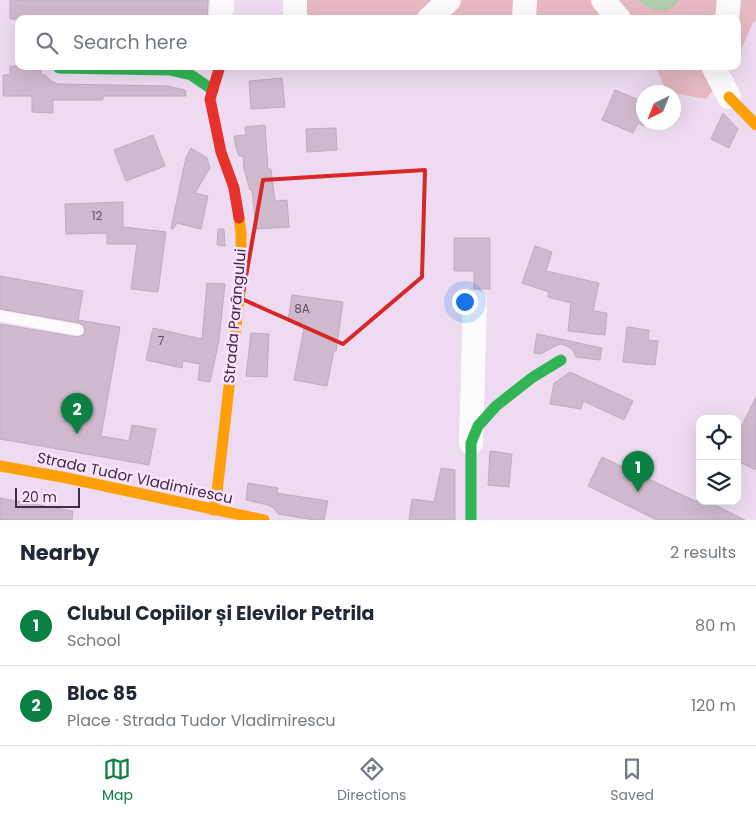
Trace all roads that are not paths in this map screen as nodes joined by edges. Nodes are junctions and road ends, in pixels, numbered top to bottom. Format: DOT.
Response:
graph roads {
  1 [pos="222,0"];
  2 [pos="295,0"];
  3 [pos="423,0"];
  4 [pos="448,0"];
  5 [pos="525,0"];
  6 [pos="603,0"];
  7 [pos="729,0"];
  8 [pos="221,15"];
  9 [pos="295,15"];
  10 [pos="422,15"];
  11 [pos="434,15"];
  12 [pos="524,15"];
  13 [pos="616,15"];
  14 [pos="727,15"];
  15 [pos="170,70"];
  16 [pos="219,70"];
  17 [pos="715,70"];
  18 [pos="213,90"];
  19 [pos="729,97"];
  20 [pos="756,125"];
  21 [pos="476,302"];
  22 [pos="0,316"];
  23 [pos="78,330"];
  24 [pos="561,360"];
  25 [pos="471,443"];
  26 [pos="0,466"];
  27 [pos="213,510"];
  28 [pos="264,520"];
  29 [pos="471,520"];
  1 -- 8 [label="street"];
  2 -- 9 [label="street"];
  3 -- 10 [label="street"];
  4 -- 11 [label="street"];
  5 -- 12 [label="street"];
  6 -- 13 [label="street"];
  7 -- 14 [label="street"];
  15 -- 18 [label="street"];
  16 -- 18 [label="street, Strada Parângului"];
  17 -- 19 [label="street"];
  18 -- 27 [label="street, Strada Parângului"];
  19 -- 20 [label="street"];
  21 -- 25 [label="street"];
  22 -- 23 [label="lane"];
  24 -- 25 [label="street"];
  25 -- 29 [label="street"];
  26 -- 27 [label="street, Strada Tudor Vladimirescu"];
  27 -- 28 [label="street, Strada Tudor Vladimirescu"];
}
